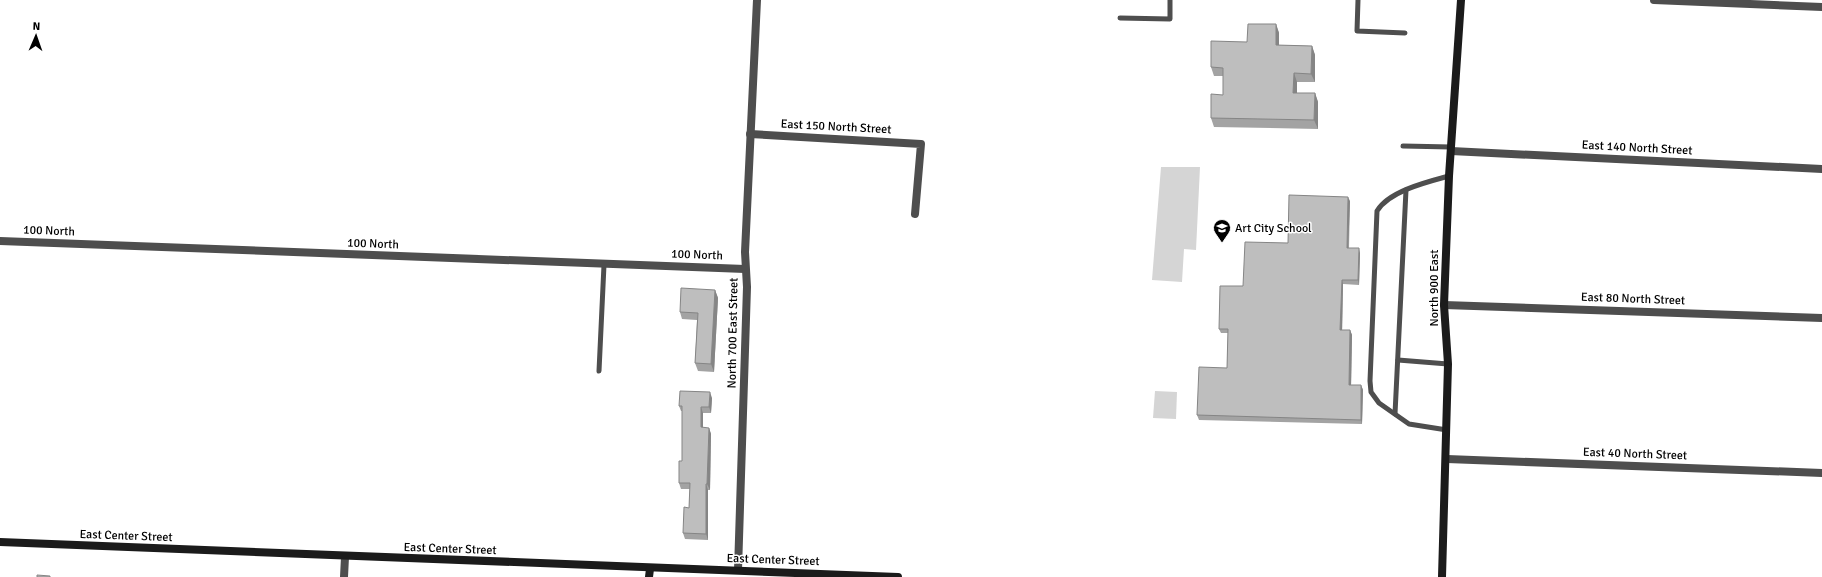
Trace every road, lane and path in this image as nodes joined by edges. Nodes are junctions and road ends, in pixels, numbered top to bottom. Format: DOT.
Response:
graph roads {
  1 [pos="757,0"];
  2 [pos="1170,0"];
  3 [pos="1358,0"];
  4 [pos="1460,0"];
  5 [pos="1654,0"];
  6 [pos="1803,3"];
  7 [pos="1822,7"];
  8 [pos="1120,18"];
  9 [pos="1405,33"];
  10 [pos="750,134"];
  11 [pos="1403,146"];
  12 [pos="1451,149"];
  13 [pos="1822,169"];
  14 [pos="1449,176"];
  15 [pos="1406,190"];
  16 [pos="915,214"];
  17 [pos="0,241"];
  18 [pos="604,265"];
  19 [pos="745,269"];
  20 [pos="1444,305"];
  21 [pos="1822,318"];
  22 [pos="1398,360"];
  23 [pos="1448,364"];
  24 [pos="598,372"];
  25 [pos="1395,414"];
  26 [pos="1447,430"];
  27 [pos="1447,459"];
  28 [pos="1822,473"];
  29 [pos="0,542"];
  30 [pos="345,557"];
  31 [pos="738,570"];
  32 [pos="649,573"];
  33 [pos="344,577"];
  34 [pos="898,577"];
  35 [pos="1442,577"];
  1 -- 10 [label="street, North 700 East Street"];
  2 -- 8 [label="lane"];
  3 -- 9 [label="lane"];
  4 -- 12 [label="street, North 900 East"];
  5 -- 6 [label="street"];
  6 -- 7 [label="street"];
  10 -- 16 [label="street, East 150 North Street"];
  10 -- 19 [label="street, North 700 East Street"];
  11 -- 12 [label="lane"];
  12 -- 13 [label="street, East 140 North Street"];
  12 -- 14 [label="street, North 900 East"];
  14 -- 15 [label="lane"];
  14 -- 20 [label="street, North 900 East"];
  15 -- 22 [label="lane"];
  15 -- 25 [label="lane"];
  17 -- 18 [label="street, 100 North"];
  18 -- 19 [label="street, 100 North"];
  18 -- 24 [label="lane"];
  19 -- 31 [label="street, North 700 East Street"];
  20 -- 21 [label="street, East 80 North Street"];
  20 -- 23 [label="street, North 900 East"];
  22 -- 23 [label="lane"];
  22 -- 25 [label="lane"];
  23 -- 26 [label="street, North 900 East"];
  25 -- 26 [label="lane"];
  26 -- 27 [label="street, North 900 East"];
  27 -- 28 [label="street, East 40 North Street"];
  27 -- 35 [label="street, North 900 East"];
  29 -- 30 [label="street, East Center Street"];
  30 -- 32 [label="street, East Center Street"];
  30 -- 33 [label="street"];
  31 -- 32 [label="street, East Center Street"];
  31 -- 34 [label="street, East Center Street"];
}
